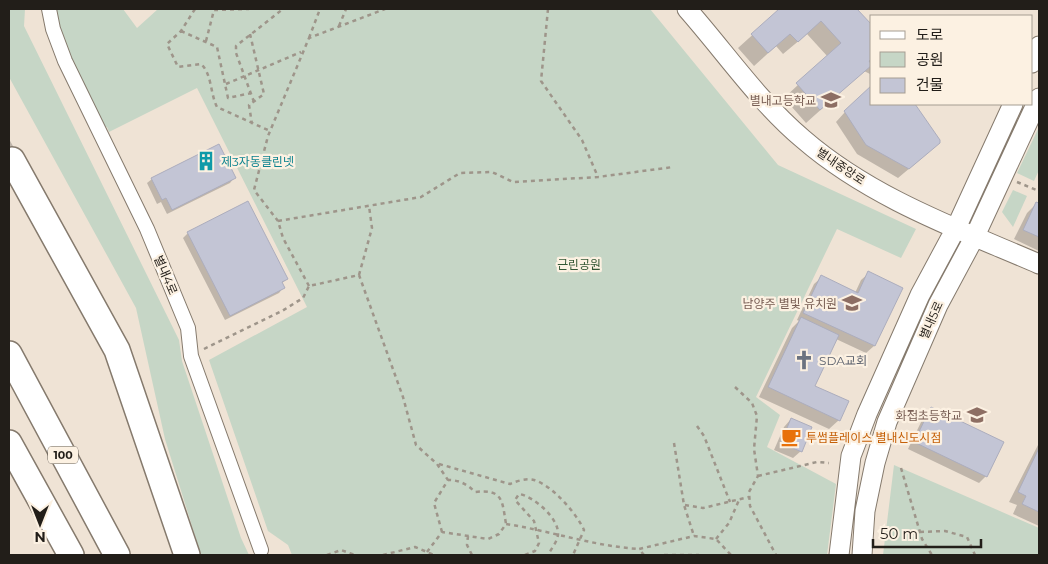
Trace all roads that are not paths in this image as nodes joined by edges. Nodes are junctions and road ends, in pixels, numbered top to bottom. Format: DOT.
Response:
graph roads {
  1 [pos="49,9"];
  2 [pos="688,9"];
  3 [pos="1039,46"];
  4 [pos="1033,61"];
  5 [pos="1039,98"];
  6 [pos="1014,105"];
  7 [pos="12,160"];
  8 [pos="956,228"];
  9 [pos="975,236"];
  10 [pos="1039,264"];
  11 [pos="9,354"];
  12 [pos="9,443"];
  13 [pos="262,550"];
  14 [pos="71,555"];
  15 [pos="117,555"];
  16 [pos="187,555"];
  17 [pos="839,555"];
  18 [pos="862,555"];
  1 -- 13 [label="street, 별내4로"];
  2 -- 8 [label="street, 별내중앙로"];
  3 -- 4 [label="street"];
  5 -- 9 [label="street, 별내5로"];
  6 -- 8 [label="street, 별내5로"];
  7 -- 16 [label="highway"];
  8 -- 9 [label="street, 별내중앙로"];
  8 -- 17 [label="street, 별내5로"];
  9 -- 10 [label="street, 별내중앙로"];
  9 -- 18 [label="street, 별내5로"];
  11 -- 15 [label="highway, 100"];
  12 -- 14 [label="highway"];
}
